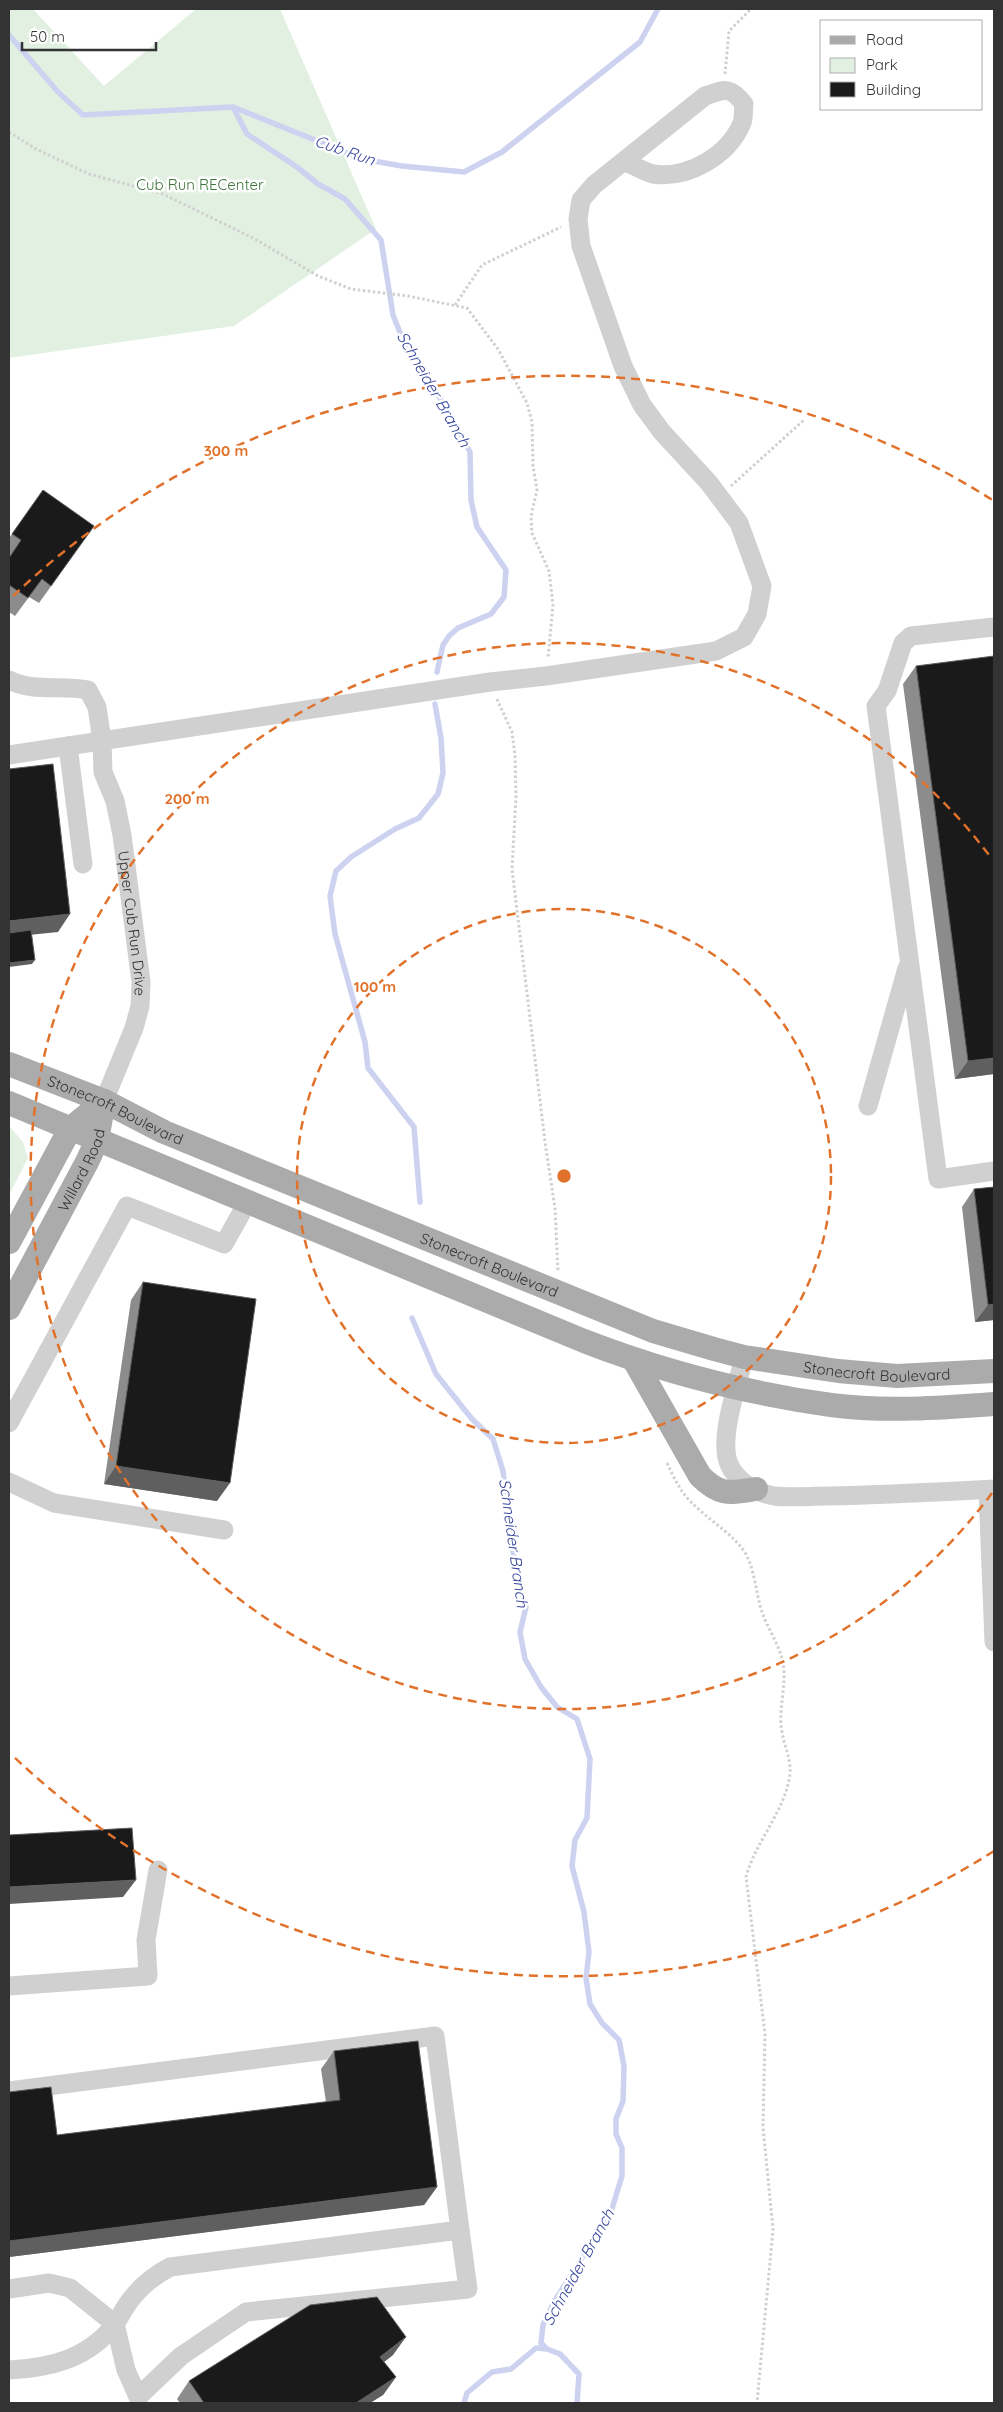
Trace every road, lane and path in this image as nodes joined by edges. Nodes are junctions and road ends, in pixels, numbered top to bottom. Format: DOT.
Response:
graph roads {
  1 [pos="751,9"];
  2 [pos="724,89"];
  3 [pos="9,132"];
  4 [pos="624,161"];
  5 [pos="578,219"];
  6 [pos="455,305"];
  7 [pos="805,419"];
  8 [pos="734,484"];
  9 [pos="994,627"];
  10 [pos="546,676"];
  11 [pos="9,680"];
  12 [pos="490,682"];
  13 [pos="102,742"];
  14 [pos="68,746"];
  15 [pos="9,755"];
  16 [pos="83,864"];
  17 [pos="909,960"];
  18 [pos="9,1064"];
  19 [pos="104,1101"];
  20 [pos="9,1103"];
  21 [pos="868,1106"];
  22 [pos="70,1129"];
  23 [pos="97,1140"];
  24 [pos="994,1172"];
  25 [pos="248,1201"];
  26 [pos="9,1242"];
  27 [pos="558,1278"];
  28 [pos="9,1308"];
  29 [pos="744,1357"];
  30 [pos="634,1360"];
  31 [pos="994,1371"];
  32 [pos="737,1389"];
  33 [pos="994,1404"];
  34 [pos="9,1424"];
  35 [pos="666,1460"];
  36 [pos="9,1482"];
  37 [pos="756,1489"];
  38 [pos="991,1490"];
  39 [pos="224,1530"];
  40 [pos="994,1642"];
  41 [pos="158,1870"];
  42 [pos="9,1986"];
  43 [pos="9,2091"];
  44 [pos="460,2230"];
  45 [pos="9,2289"];
  46 [pos="115,2324"];
  47 [pos="9,2370"];
  48 [pos="136,2401"];
  49 [pos="757,2403"];
  1 -- 2 [label="path"];
  2 -- 4 [label="street"];
  2 -- 4 [label="street"];
  3 -- 6 [label="path"];
  4 -- 5 [label="street"];
  5 -- 6 [label="path"];
  5 -- 10 [label="street"];
  6 -- 10 [label="path"];
  7 -- 8 [label="path"];
  9 -- 17 [label="street"];
  10 -- 12 [label="street"];
  11 -- 13 [label="street, Upper Cub Run Drive"];
  12 -- 13 [label="street"];
  12 -- 27 [label="path"];
  13 -- 14 [label="street"];
  13 -- 19 [label="street, Upper Cub Run Drive"];
  14 -- 15 [label="street"];
  14 -- 16 [label="street"];
  17 -- 21 [label="street"];
  17 -- 24 [label="street"];
  18 -- 19 [label="main road, Stonecroft Boulevard"];
  19 -- 22 [label="main road, Willard Road"];
  19 -- 23 [label="main road, Willard Road"];
  19 -- 29 [label="main road, Stonecroft Boulevard"];
  20 -- 22 [label="main road"];
  22 -- 23 [label="main road"];
  22 -- 26 [label="main road, Willard Road"];
  23 -- 25 [label="main road"];
  23 -- 28 [label="main road, Willard Road"];
  25 -- 30 [label="main road"];
  25 -- 34 [label="street"];
  29 -- 31 [label="main road, Stonecroft Boulevard"];
  29 -- 32 [label="street"];
  30 -- 32 [label="main road"];
  30 -- 37 [label="main road"];
  32 -- 33 [label="main road"];
  32 -- 37 [label="street"];
  35 -- 49 [label="path"];
  36 -- 39 [label="street"];
  37 -- 38 [label="street"];
  38 -- 40 [label="street"];
  41 -- 42 [label="street"];
  43 -- 44 [label="street"];
  44 -- 46 [label="street"];
  44 -- 48 [label="street"];
  45 -- 46 [label="street"];
  46 -- 47 [label="street"];
  46 -- 48 [label="street"];
}
